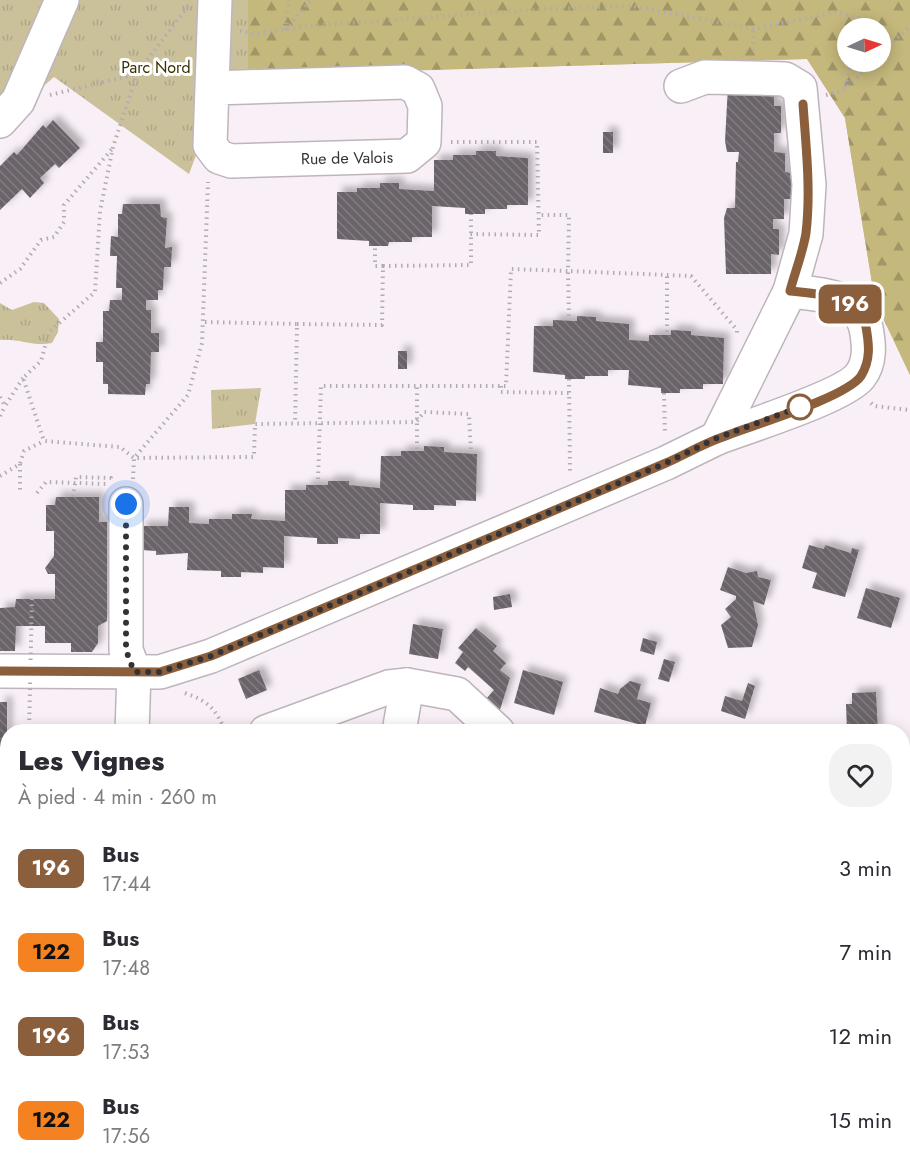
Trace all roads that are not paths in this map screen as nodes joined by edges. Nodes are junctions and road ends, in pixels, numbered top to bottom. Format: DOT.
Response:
graph roads {
  1 [pos="62,0"];
  2 [pos="215,0"];
  3 [pos="681,86"];
  4 [pos="212,88"];
  5 [pos="0,121"];
  6 [pos="790,291"];
  7 [pos="717,438"];
  8 [pos="120,494"];
  9 [pos="0,671"];
  10 [pos="134,672"];
  11 [pos="407,685"];
  12 [pos="132,724"];
  13 [pos="288,724"];
  14 [pos="400,724"];
  15 [pos="489,724"];
  1 -- 5 [label="street"];
  2 -- 4 [label="street"];
  3 -- 6 [label="street"];
  4 -- 4 [label="street, Rue de Valois"];
  6 -- 7 [label="street"];
  6 -- 7 [label="street"];
  7 -- 10 [label="street"];
  8 -- 10 [label="street"];
  9 -- 10 [label="street"];
  10 -- 12 [label="street"];
  11 -- 13 [label="street"];
  11 -- 14 [label="street"];
  11 -- 15 [label="street"];
}
